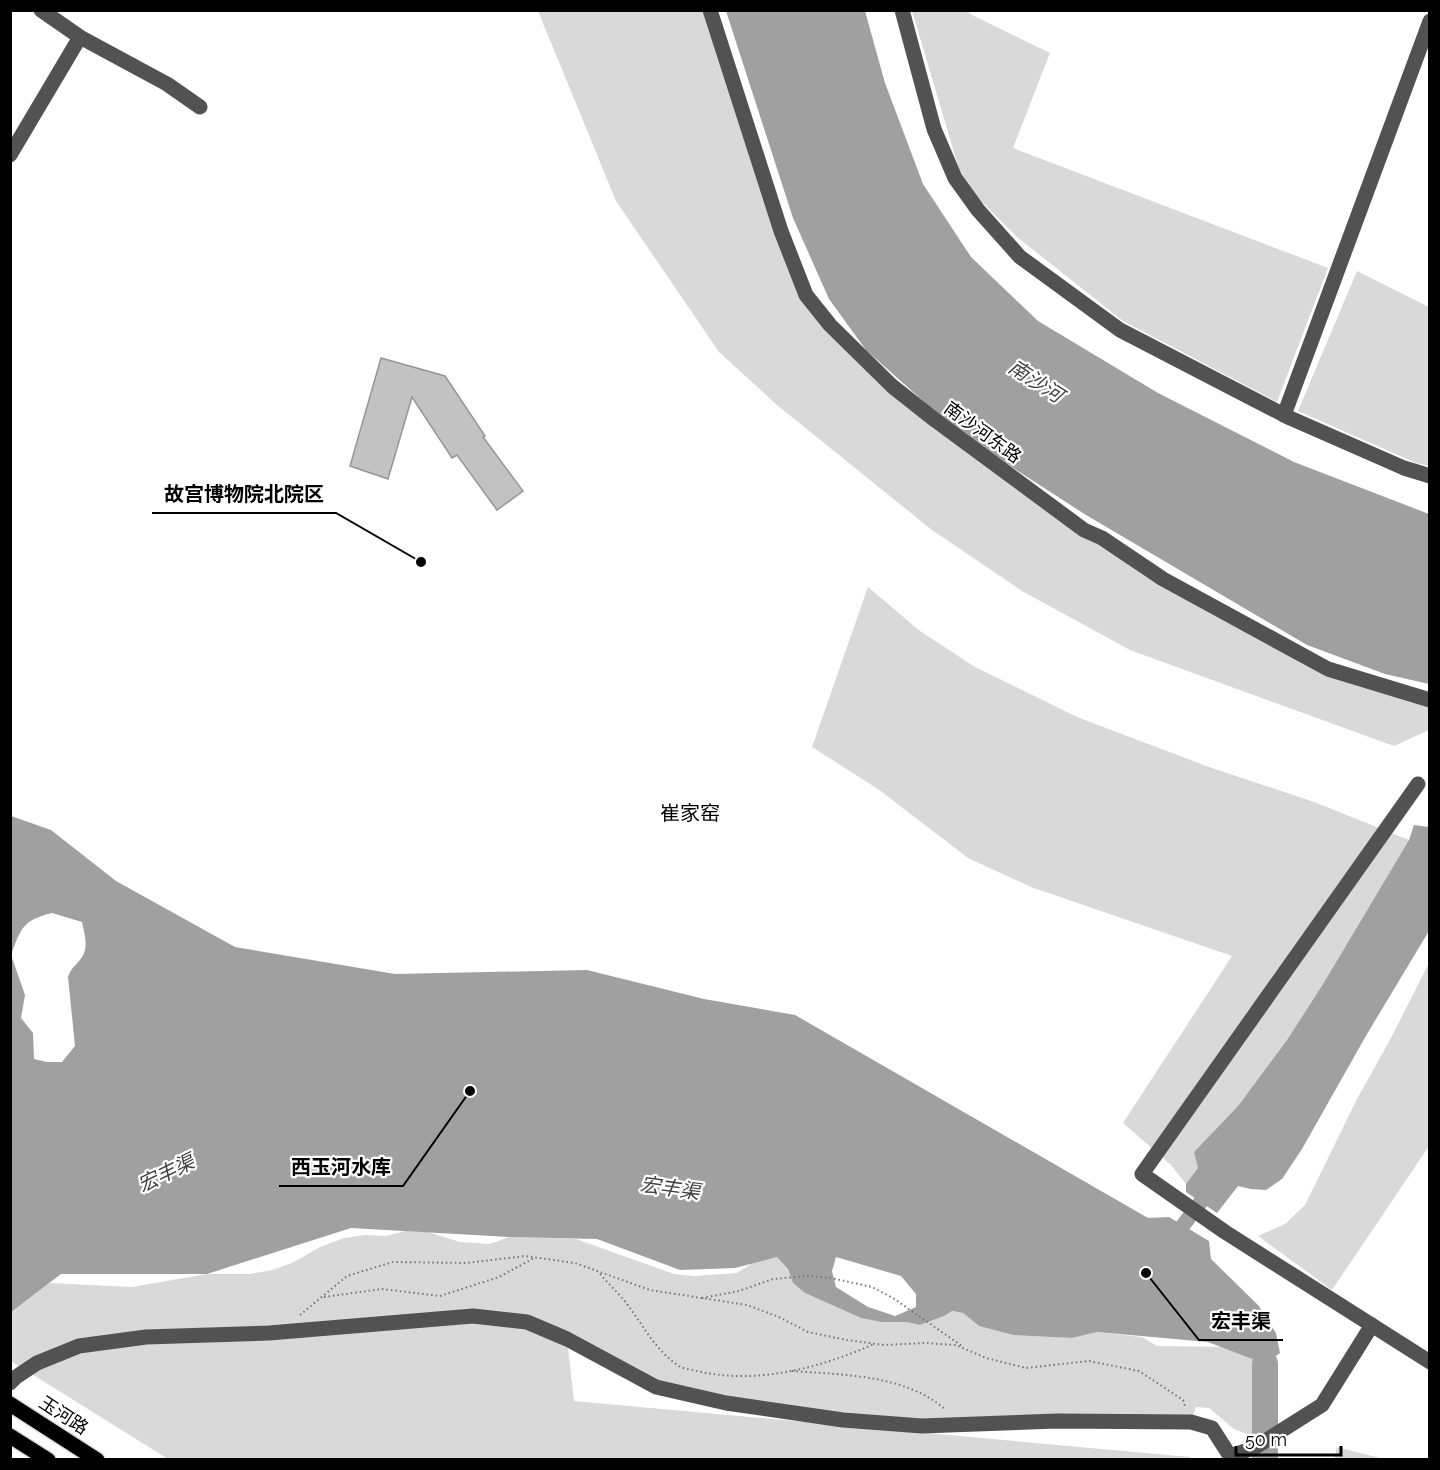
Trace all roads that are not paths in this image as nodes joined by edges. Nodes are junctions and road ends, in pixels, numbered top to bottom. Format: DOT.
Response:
graph roads {
  1 [pos="41,10"];
  2 [pos="710,10"];
  3 [pos="902,10"];
  4 [pos="1430,21"];
  5 [pos="80,37"];
  6 [pos="200,107"];
  7 [pos="10,154"];
  8 [pos="1284,415"];
  9 [pos="1430,476"];
  10 [pos="1430,700"];
  11 [pos="1418,784"];
  12 [pos="1372,1325"];
  13 [pos="1430,1362"];
  14 [pos="10,1383"];
  15 [pos="10,1404"];
  16 [pos="10,1436"];
  17 [pos="1229,1458"];
  18 [pos="48,1460"];
  19 [pos="97,1460"];
  1 -- 5 [label="street"];
  2 -- 10 [label="street, 南沙河东路"];
  3 -- 8 [label="street"];
  4 -- 8 [label="street"];
  5 -- 6 [label="street"];
  5 -- 7 [label="street"];
  8 -- 9 [label="street"];
  11 -- 12 [label="street"];
  12 -- 13 [label="street"];
  12 -- 17 [label="street"];
  14 -- 17 [label="street"];
  15 -- 19 [label="main road, 玉河路"];
  16 -- 18 [label="main road"];
}
